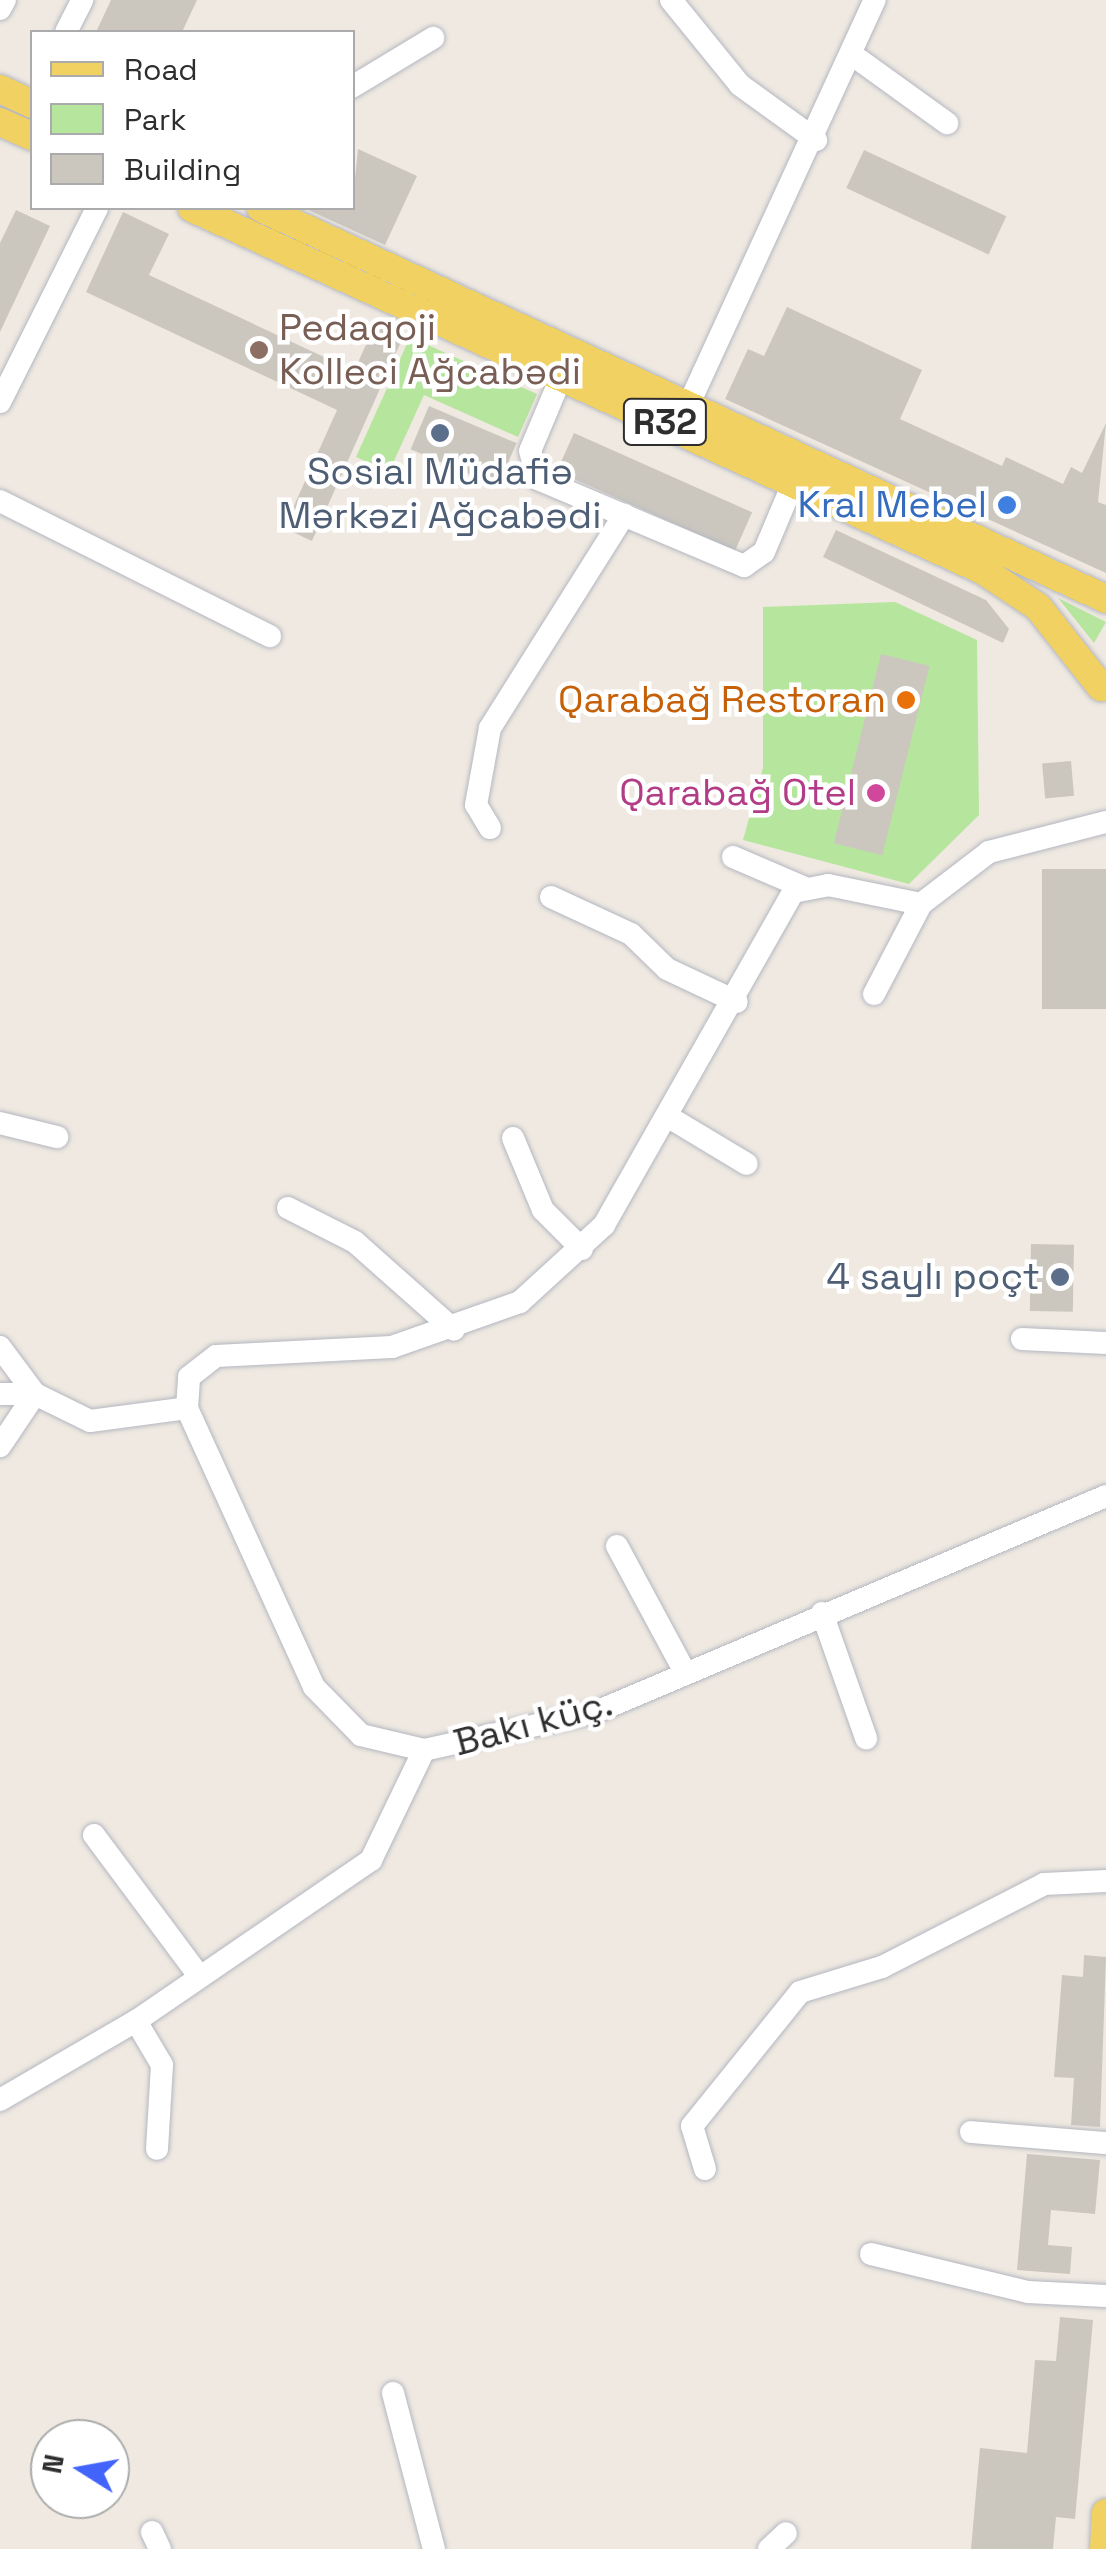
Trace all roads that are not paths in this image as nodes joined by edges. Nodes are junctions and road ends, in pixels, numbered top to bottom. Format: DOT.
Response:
graph roads {
  1 [pos="4,0"];
  2 [pos="82,0"];
  3 [pos="671,0"];
  4 [pos="875,0"];
  5 [pos="0,8"];
  6 [pos="67,30"];
  7 [pos="432,38"];
  8 [pos="854,56"];
  9 [pos="355,85"];
  10 [pos="0,89"];
  11 [pos="30,100"];
  12 [pos="0,122"];
  13 [pos="947,123"];
  14 [pos="30,135"];
  15 [pos="816,140"];
  16 [pos="95,210"];
  17 [pos="196,210"];
  18 [pos="265,210"];
  19 [pos="7,372"];
  20 [pos="562,375"];
  21 [pos="0,402"];
  22 [pos="690,402"];
  23 [pos="678,428"];
  24 [pos="794,480"];
  25 [pos="0,501"];
  26 [pos="624,515"];
  27 [pos="1106,599"];
  28 [pos="270,636"];
  29 [pos="1106,650"];
  30 [pos="1104,691"];
  31 [pos="1106,822"];
  32 [pos="490,828"];
  33 [pos="733,857"];
  34 [pos="803,887"];
  35 [pos="551,897"];
  36 [pos="921,904"];
  37 [pos="874,994"];
  38 [pos="737,1002"];
  39 [pos="672,1119"];
  40 [pos="0,1123"];
  41 [pos="58,1137"];
  42 [pos="512,1138"];
  43 [pos="747,1164"];
  44 [pos="288,1208"];
  45 [pos="582,1249"];
  46 [pos="454,1330"];
  47 [pos="1022,1339"];
  48 [pos="1106,1343"];
  49 [pos="0,1348"];
  50 [pos="0,1394"];
  51 [pos="35,1394"];
  52 [pos="187,1408"];
  53 [pos="0,1446"];
  54 [pos="1106,1496"];
  55 [pos="617,1546"];
  56 [pos="822,1613"];
  57 [pos="686,1674"];
  58 [pos="866,1738"];
  59 [pos="424,1750"];
  60 [pos="94,1835"];
  61 [pos="1106,1881"];
  62 [pos="200,1976"];
  63 [pos="136,2020"];
  64 [pos="0,2100"];
  65 [pos="970,2132"];
  66 [pos="1106,2143"];
  67 [pos="158,2148"];
  68 [pos="705,2168"];
  69 [pos="871,2254"];
  70 [pos="1106,2296"];
  71 [pos="394,2393"];
  72 [pos="1106,2514"];
  73 [pos="1106,2526"];
  74 [pos="434,2549"];
  75 [pos="1104,2549"];
  1 -- 5 [label="street"];
  2 -- 6 [label="street"];
  3 -- 15 [label="street"];
  4 -- 8 [label="street"];
  7 -- 9 [label="street"];
  8 -- 13 [label="street"];
  8 -- 15 [label="street"];
  10 -- 11 [label="main road"];
  12 -- 14 [label="main road"];
  15 -- 22 [label="street"];
  16 -- 19 [label="street"];
  17 -- 20 [label="main road, R32"];
  18 -- 22 [label="main road, R32"];
  19 -- 21 [label="street"];
  20 -- 23 [label="main road, R32"];
  20 -- 26 [label="street"];
  22 -- 23 [label="street"];
  22 -- 27 [label="main road, R32"];
  23 -- 24 [label="main road, R32"];
  24 -- 26 [label="street"];
  24 -- 30 [label="main road, R32"];
  25 -- 28 [label="street"];
  26 -- 32 [label="street"];
  29 -- 30 [label="main road"];
  31 -- 36 [label="street"];
  33 -- 34 [label="street"];
  34 -- 36 [label="street"];
  34 -- 38 [label="street"];
  35 -- 38 [label="street"];
  36 -- 37 [label="street"];
  38 -- 39 [label="street"];
  39 -- 43 [label="street"];
  39 -- 45 [label="street"];
  40 -- 41 [label="street"];
  42 -- 45 [label="street"];
  44 -- 46 [label="street"];
  45 -- 46 [label="street"];
  46 -- 52 [label="street"];
  47 -- 48 [label="street"];
  49 -- 51 [label="street"];
  50 -- 51 [label="street"];
  51 -- 52 [label="street"];
  51 -- 53 [label="street"];
  52 -- 59 [label="street"];
  54 -- 56 [label="street, Bakı küç."];
  55 -- 57 [label="street"];
  56 -- 57 [label="street, Bakı küç."];
  56 -- 58 [label="street"];
  57 -- 59 [label="street, Bakı küç."];
  59 -- 62 [label="street, Bakı küç."];
  60 -- 62 [label="street"];
  61 -- 68 [label="street"];
  62 -- 63 [label="street, Bakı küç."];
  63 -- 64 [label="street, Bakı küç."];
  63 -- 67 [label="street"];
  65 -- 66 [label="street"];
  69 -- 70 [label="street"];
  71 -- 74 [label="street"];
  72 -- 73 [label="main road"];
  73 -- 75 [label="main road"];
}
